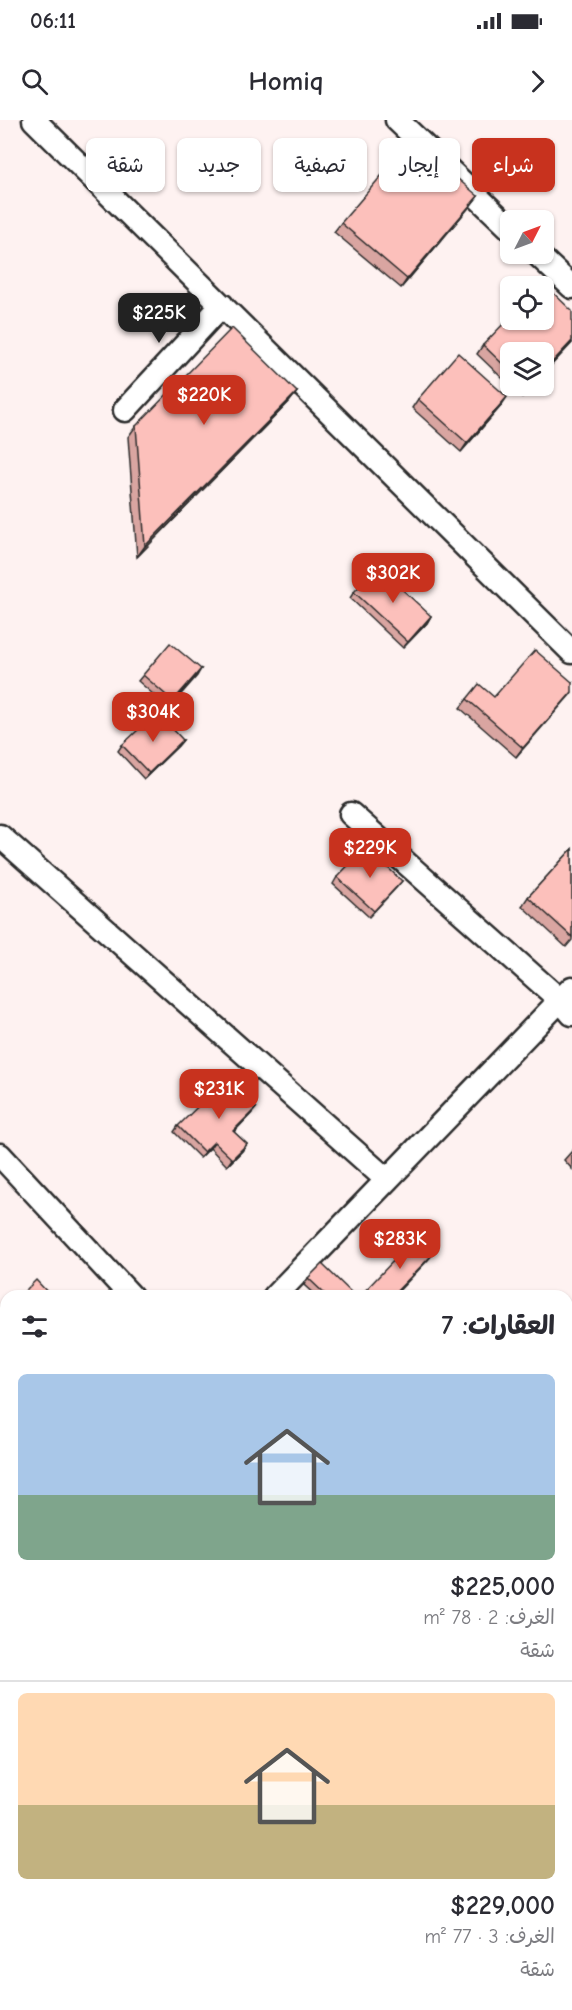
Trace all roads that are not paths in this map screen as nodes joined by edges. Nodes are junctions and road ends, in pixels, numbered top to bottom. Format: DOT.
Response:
graph roads {
  1 [pos="34,120"];
  2 [pos="397,120"];
  3 [pos="500,218"];
  4 [pos="547,264"];
  5 [pos="572,288"];
  6 [pos="222,305"];
  7 [pos="125,410"];
  8 [pos="572,652"];
  9 [pos="351,814"];
  10 [pos="0,836"];
  11 [pos="568,1001"];
  12 [pos="0,1155"];
  13 [pos="387,1180"];
  14 [pos="125,1290"];
  15 [pos="281,1290"];
  1 -- 6 [label="street"];
  2 -- 3 [label="street"];
  4 -- 5 [label="street"];
  6 -- 7 [label="street"];
  6 -- 8 [label="street"];
  9 -- 11 [label="street"];
  10 -- 13 [label="street"];
  11 -- 13 [label="street"];
  12 -- 14 [label="street"];
  13 -- 15 [label="street"];
}
